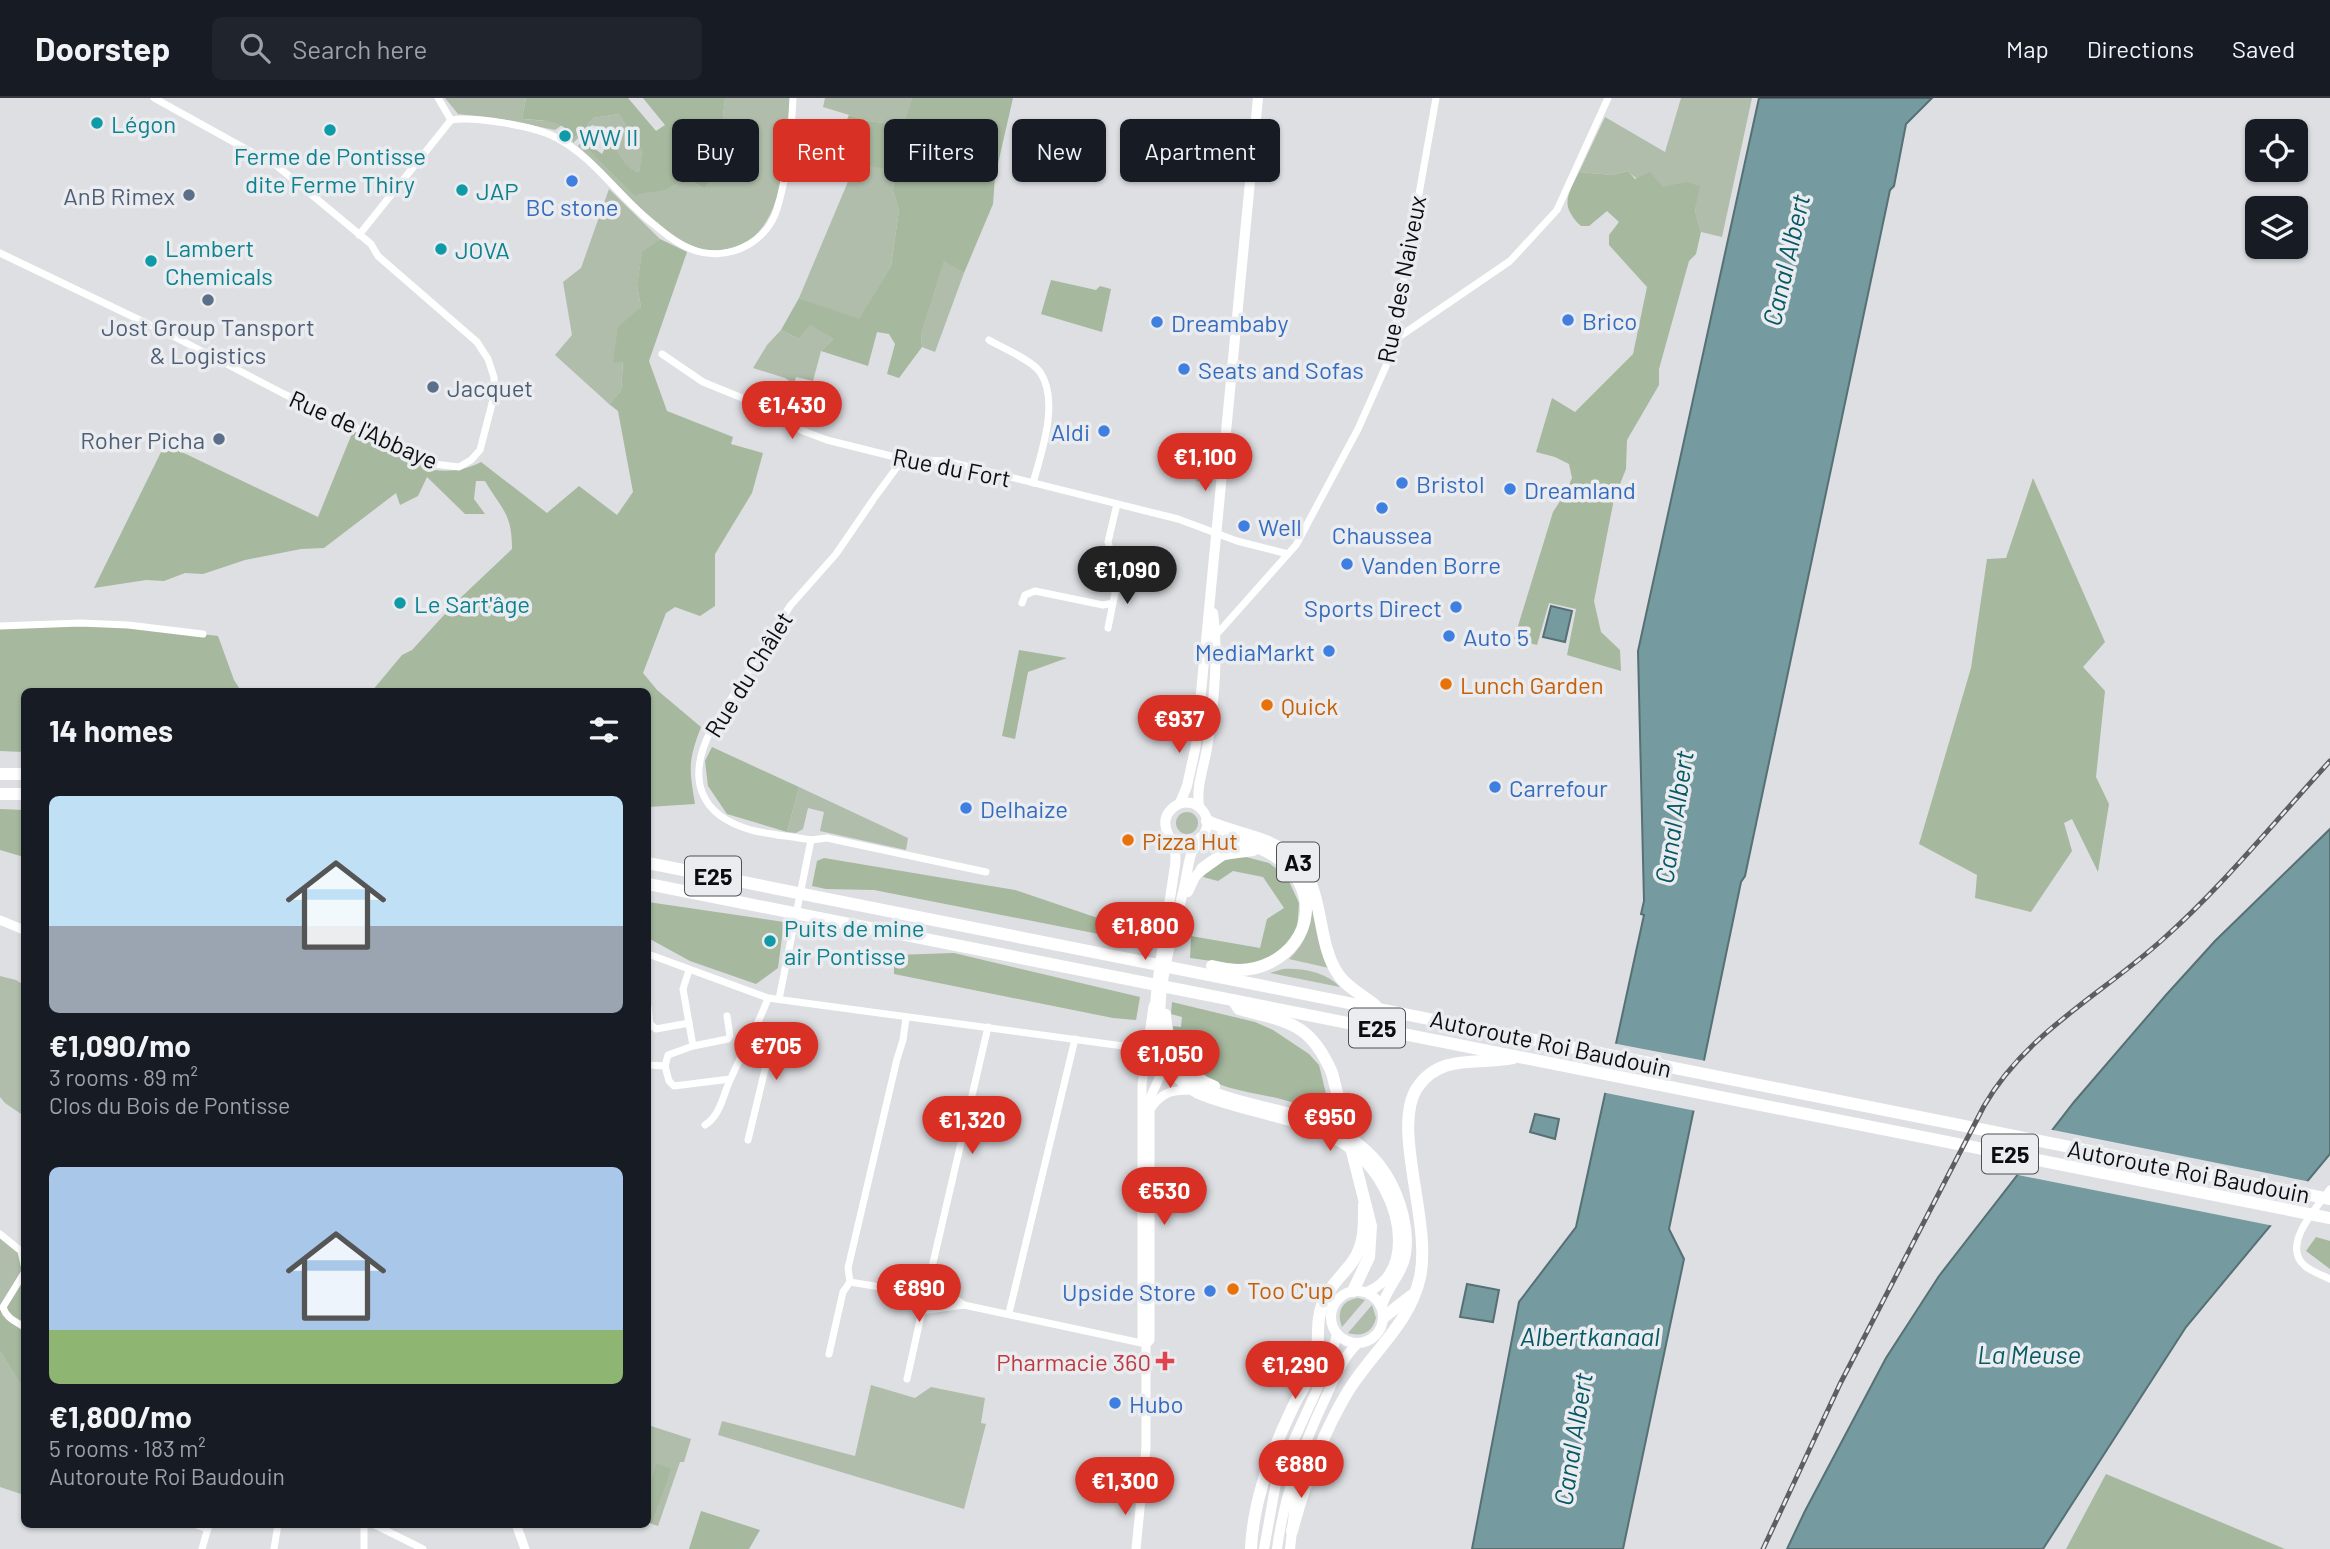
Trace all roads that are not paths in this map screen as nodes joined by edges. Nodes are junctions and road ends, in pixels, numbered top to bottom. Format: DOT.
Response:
graph roads {
  1 [pos="154,98"];
  2 [pos="438,98"];
  3 [pos="793,98"];
  4 [pos="1258,98"];
  5 [pos="1436,98"];
  6 [pos="1608,98"];
  7 [pos="451,120"];
  8 [pos="359,234"];
  9 [pos="0,253"];
  10 [pos="989,340"];
  11 [pos="1393,341"];
  12 [pos="662,354"];
  13 [pos="903,459"];
  14 [pos="1032,483"];
  15 [pos="1116,505"];
  16 [pos="1217,533"];
  17 [pos="1289,554"];
  18 [pos="1211,602"];
  19 [pos="1022,603"];
  20 [pos="1113,604"];
  21 [pos="0,626"];
  22 [pos="1108,628"];
  23 [pos="203,634"];
  24 [pos="1216,635"];
  25 [pos="0,774"];
  26 [pos="21,774"];
  27 [pos="0,794"];
  28 [pos="21,794"];
  29 [pos="1180,803"];
  30 [pos="1199,806"];
  31 [pos="1207,821"];
  32 [pos="1172,839"];
  33 [pos="1200,839"];
  34 [pos="811,840"];
  35 [pos="1268,853"];
  36 [pos="651,864"];
  37 [pos="1202,869"];
  38 [pos="986,872"];
  39 [pos="651,885"];
  40 [pos="1182,908"];
  41 [pos="0,920"];
  42 [pos="21,929"];
  43 [pos="651,955"];
  44 [pos="689,970"];
  45 [pos="1188,970"];
  46 [pos="768,998"];
  47 [pos="779,999"];
  48 [pos="1233,1000"];
  49 [pos="1154,1001"];
  50 [pos="1378,1008"];
  51 [pos="727,1016"];
  52 [pos="906,1018"];
  53 [pos="689,1023"];
  54 [pos="651,1025"];
  55 [pos="988,1027"];
  56 [pos="752,1038"];
  57 [pos="1074,1039"];
  58 [pos="693,1046"];
  59 [pos="1145,1050"];
  60 [pos="1165,1056"];
  61 [pos="1520,1057"];
  62 [pos="651,1065"];
  63 [pos="666,1066"];
  64 [pos="730,1079"];
  65 [pos="1192,1090"];
  66 [pos="1271,1107"];
  67 [pos="1150,1110"];
  68 [pos="705,1125"];
  69 [pos="748,1140"];
  70 [pos="2330,1189"];
  71 [pos="2330,1199"];
  72 [pos="1364,1205"];
  73 [pos="2328,1218"];
  74 [pos="0,1234"];
  75 [pos="21,1251"];
  76 [pos="21,1278"];
  77 [pos="2330,1279"];
  78 [pos="929,1280"];
  79 [pos="850,1282"];
  80 [pos="886,1288"];
  81 [pos="1353,1291"];
  82 [pos="1367,1292"];
  83 [pos="1414,1293"];
  84 [pos="964,1305"];
  85 [pos="922,1311"];
  86 [pos="1383,1312"];
  87 [pos="1009,1313"];
  88 [pos="21,1324"];
  89 [pos="1337,1334"];
  90 [pos="1358,1343"];
  91 [pos="1146,1344"];
  92 [pos="829,1354"];
  93 [pos="907,1379"];
  94 [pos="1302,1447"];
  95 [pos="1277,1477"];
  96 [pos="209,1528"];
  97 [pos="277,1528"];
  98 [pos="364,1528"];
  99 [pos="381,1528"];
  100 [pos="517,1528"];
  101 [pos="1292,1531"];
  102 [pos="418,1547"];
  103 [pos="1277,1548"];
  104 [pos="202,1549"];
  105 [pos="274,1549"];
  106 [pos="364,1549"];
  107 [pos="525,1549"];
  108 [pos="1136,1549"];
  109 [pos="1253,1549"];
  110 [pos="1264,1549"];
  111 [pos="1290,1549"];
  1 -- 8 [label="street, Rue de l'Abbaye"];
  2 -- 7 [label="street"];
  3 -- 7 [label="street"];
  4 -- 16 [label="main road"];
  5 -- 11 [label="street, Rue des Naiveux"];
  6 -- 11 [label="street"];
  7 -- 8 [label="street"];
  8 -- 9 [label="street, Rue de l'Abbaye"];
  10 -- 14 [label="street"];
  11 -- 17 [label="street, Rue des Naiveux"];
  12 -- 13 [label="street, Rue du Fort"];
  13 -- 14 [label="street, Rue du Fort"];
  13 -- 34 [label="street, Rue du Châlet"];
  14 -- 15 [label="street, Rue du Fort"];
  15 -- 16 [label="street, Rue du Fort"];
  15 -- 20 [label="street"];
  16 -- 17 [label="street"];
  16 -- 18 [label="main road"];
  17 -- 24 [label="street, Rue des Naiveux"];
  18 -- 24 [label="main road"];
  18 -- 29 [label="main road"];
  19 -- 20 [label="street"];
  20 -- 22 [label="street"];
  21 -- 23 [label="street"];
  24 -- 30 [label="main road"];
  25 -- 26 [label="highway"];
  27 -- 28 [label="highway"];
  29 -- 30 [label="main road"];
  29 -- 32 [label="main road"];
  30 -- 31 [label="main road"];
  31 -- 33 [label="main road"];
  31 -- 50 [label="highway, A3"];
  32 -- 33 [label="main road"];
  32 -- 49 [label="main road"];
  33 -- 35 [label="highway, A3"];
  33 -- 40 [label="main road"];
  34 -- 38 [label="street, Rue du Châlet"];
  34 -- 47 [label="street"];
  35 -- 37 [label="highway, A3"];
  35 -- 45 [label="highway, A3"];
  36 -- 45 [label="highway, Autoroute Roi Baudouin / E25"];
  37 -- 40 [label="main road"];
  39 -- 48 [label="highway, Autoroute Roi Baudouin / E25"];
  40 -- 60 [label="main road"];
  40 -- 66 [label="main road"];
  41 -- 42 [label="street"];
  43 -- 44 [label="street"];
  44 -- 46 [label="street"];
  44 -- 53 [label="street"];
  45 -- 50 [label="highway, Autoroute Roi Baudouin / E25"];
  46 -- 47 [label="street"];
  46 -- 56 [label="street"];
  47 -- 52 [label="street"];
  48 -- 61 [label="highway, Autoroute Roi Baudouin / E25"];
  48 -- 72 [label="highway"];
  49 -- 59 [label="street"];
  49 -- 60 [label="main road"];
  50 -- 71 [label="highway, Autoroute Roi Baudouin / E25"];
  51 -- 58 [label="street"];
  52 -- 55 [label="street"];
  52 -- 79 [label="street"];
  53 -- 54 [label="street"];
  53 -- 58 [label="street"];
  55 -- 57 [label="street"];
  55 -- 78 [label="street"];
  56 -- 64 [label="street"];
  56 -- 69 [label="street"];
  57 -- 59 [label="street"];
  57 -- 87 [label="street"];
  58 -- 63 [label="street"];
  59 -- 60 [label="street"];
  59 -- 91 [label="street"];
  60 -- 65 [label="main road"];
  60 -- 66 [label="main road"];
  60 -- 67 [label="street"];
  61 -- 73 [label="highway, Autoroute Roi Baudouin / E25"];
  61 -- 83 [label="highway"];
  62 -- 63 [label="street"];
  63 -- 64 [label="street"];
  64 -- 68 [label="street"];
  65 -- 67 [label="street"];
  65 -- 82 [label="main road"];
  66 -- 86 [label="main road"];
  67 -- 91 [label="street"];
  70 -- 77 [label="street"];
  72 -- 81 [label="highway"];
  72 -- 109 [label="highway"];
  74 -- 75 [label="street"];
  76 -- 88 [label="street"];
  78 -- 80 [label="street"];
  78 -- 84 [label="street"];
  79 -- 80 [label="street"];
  79 -- 92 [label="street"];
  80 -- 85 [label="street"];
  81 -- 82 [label="main road"];
  81 -- 89 [label="main road"];
  82 -- 86 [label="main road"];
  83 -- 86 [label="highway"];
  83 -- 101 [label="highway"];
  84 -- 85 [label="street"];
  84 -- 87 [label="street"];
  85 -- 93 [label="street"];
  86 -- 90 [label="main road"];
  87 -- 91 [label="street"];
  89 -- 90 [label="main road"];
  89 -- 95 [label="main road"];
  90 -- 94 [label="main road"];
  91 -- 108 [label="street"];
  94 -- 101 [label="main road"];
  94 -- 103 [label="main road"];
  95 -- 109 [label="main road"];
  95 -- 110 [label="main road"];
  96 -- 104 [label="street"];
  97 -- 105 [label="street"];
  98 -- 106 [label="street"];
  99 -- 102 [label="street"];
  100 -- 107 [label="street"];
  101 -- 111 [label="main road"];
}
